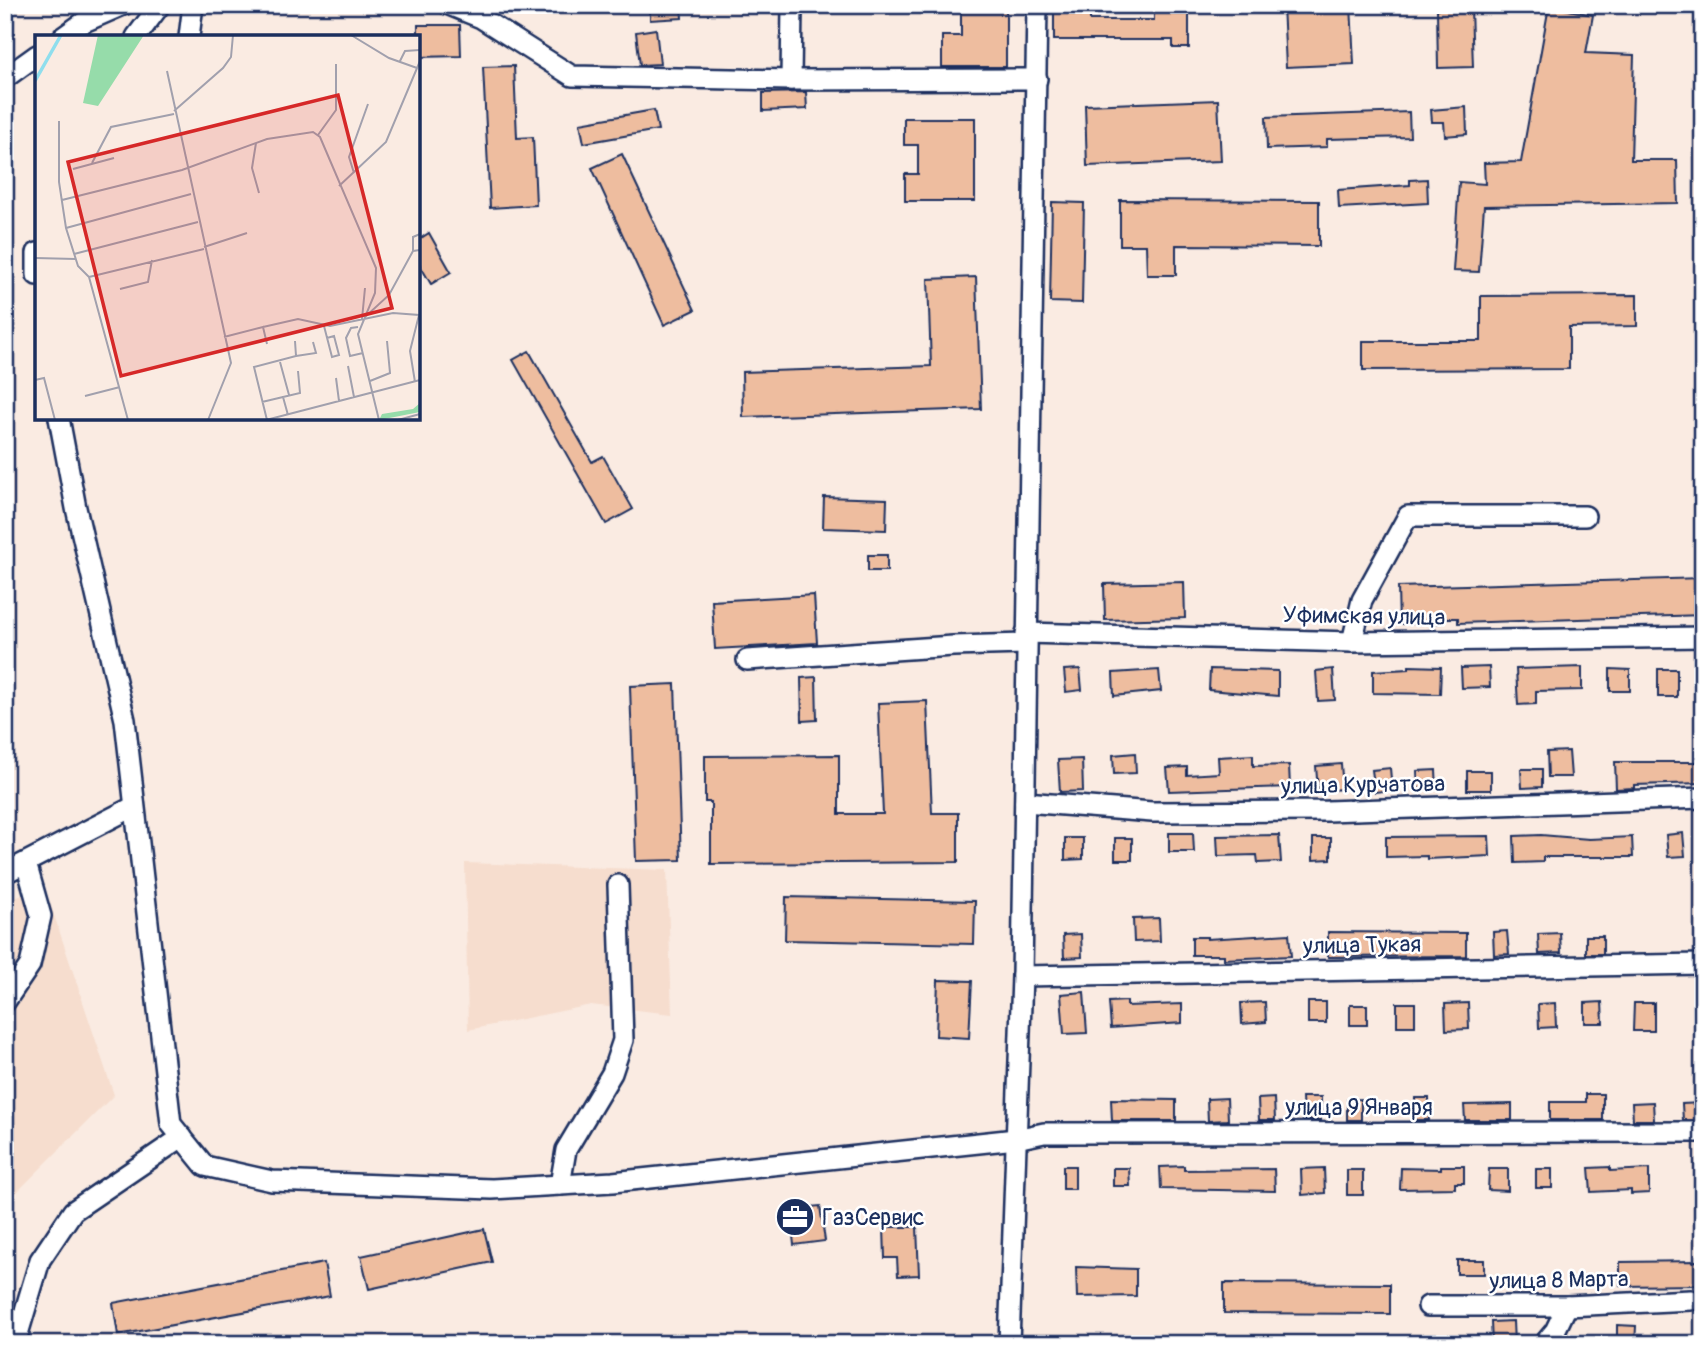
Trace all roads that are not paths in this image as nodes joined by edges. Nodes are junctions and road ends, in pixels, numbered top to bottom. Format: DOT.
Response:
graph roads {
  1 [pos="123,5"];
  2 [pos="160,5"];
  3 [pos="192,5"];
  4 [pos="449,5"];
  5 [pos="792,5"];
  6 [pos="1037,5"];
  7 [pos="66,35"];
  8 [pos="138,35"];
  9 [pos="189,35"];
  10 [pos="35,56"];
  11 [pos="5,78"];
  12 [pos="1037,79"];
  13 [pos="791,80"];
  14 [pos="59,420"];
  15 [pos="1585,516"];
  16 [pos="1703,638"];
  17 [pos="1026,639"];
  18 [pos="1352,642"];
  19 [pos="747,660"];
  20 [pos="1703,799"];
  21 [pos="1025,802"];
  22 [pos="133,807"];
  23 [pos="26,863"];
  24 [pos="5,873"];
  25 [pos="618,885"];
  26 [pos="1703,964"];
  27 [pos="1022,975"];
  28 [pos="5,1002"];
  29 [pos="1703,1132"];
  30 [pos="182,1137"];
  31 [pos="1016,1139"];
  32 [pos="560,1185"];
  33 [pos="1691,1300"];
  34 [pos="1428,1306"];
  35 [pos="1567,1306"];
  36 [pos="15,1344"];
  37 [pos="1009,1344"];
  38 [pos="1544,1344"];
  1 -- 7 [label="street"];
  2 -- 8 [label="street"];
  3 -- 9 [label="street"];
  4 -- 13 [label="street"];
  5 -- 13 [label="street"];
  6 -- 12 [label="street"];
  10 -- 11 [label="street"];
  12 -- 13 [label="street"];
  12 -- 17 [label="street"];
  14 -- 22 [label="street, улица 9 Января"];
  15 -- 18 [label="street"];
  16 -- 18 [label="street, Уфимская улица"];
  17 -- 18 [label="street, Уфимская улица"];
  17 -- 19 [label="street, Уфимская улица"];
  17 -- 21 [label="street"];
  20 -- 21 [label="street, улица Курчатова"];
  21 -- 27 [label="street"];
  22 -- 23 [label="street"];
  22 -- 30 [label="street, улица 9 Января"];
  23 -- 24 [label="street"];
  23 -- 28 [label="street"];
  25 -- 32 [label="street"];
  26 -- 27 [label="street, улица Тукая"];
  27 -- 31 [label="street"];
  29 -- 31 [label="street, улица 9 Января"];
  30 -- 32 [label="street, улица 9 Января"];
  30 -- 36 [label="street"];
  31 -- 32 [label="street, улица 9 Января"];
  31 -- 37 [label="street"];
  33 -- 35 [label="street, улица 8 Марта"];
  34 -- 35 [label="street, улица 8 Марта"];
  35 -- 38 [label="street"];
}
